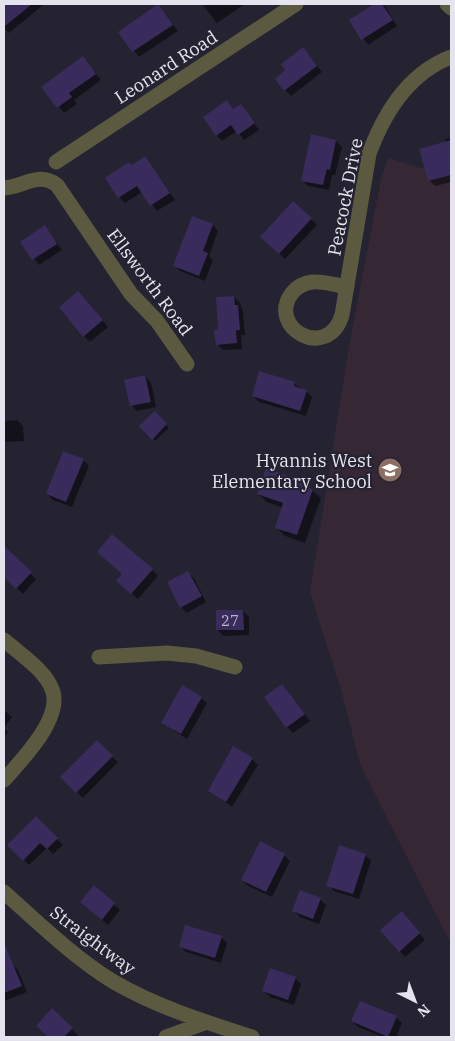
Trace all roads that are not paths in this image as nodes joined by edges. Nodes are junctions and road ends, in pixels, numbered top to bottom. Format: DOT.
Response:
graph roads {
  1 [pos="296,4"];
  2 [pos="447,4"];
  3 [pos="451,8"];
  4 [pos="451,57"];
  5 [pos="56,162"];
  6 [pos="4,188"];
  7 [pos="347,287"];
  8 [pos="187,364"];
  9 [pos="4,640"];
  10 [pos="99,657"];
  11 [pos="234,667"];
  12 [pos="4,780"];
  13 [pos="4,892"];
  14 [pos="207,1022"];
  15 [pos="166,1037"];
  16 [pos="252,1037"];
  1 -- 5 [label="street, Leonard Road"];
  2 -- 3 [label="street"];
  4 -- 7 [label="street, Peacock Drive"];
  6 -- 8 [label="street, Ellsworth Road"];
  7 -- 7 [label="street, Peacock Drive"];
  9 -- 12 [label="street"];
  10 -- 11 [label="street"];
  13 -- 14 [label="street, Straightway"];
  14 -- 15 [label="street"];
  14 -- 16 [label="street, Straightway"];
}
